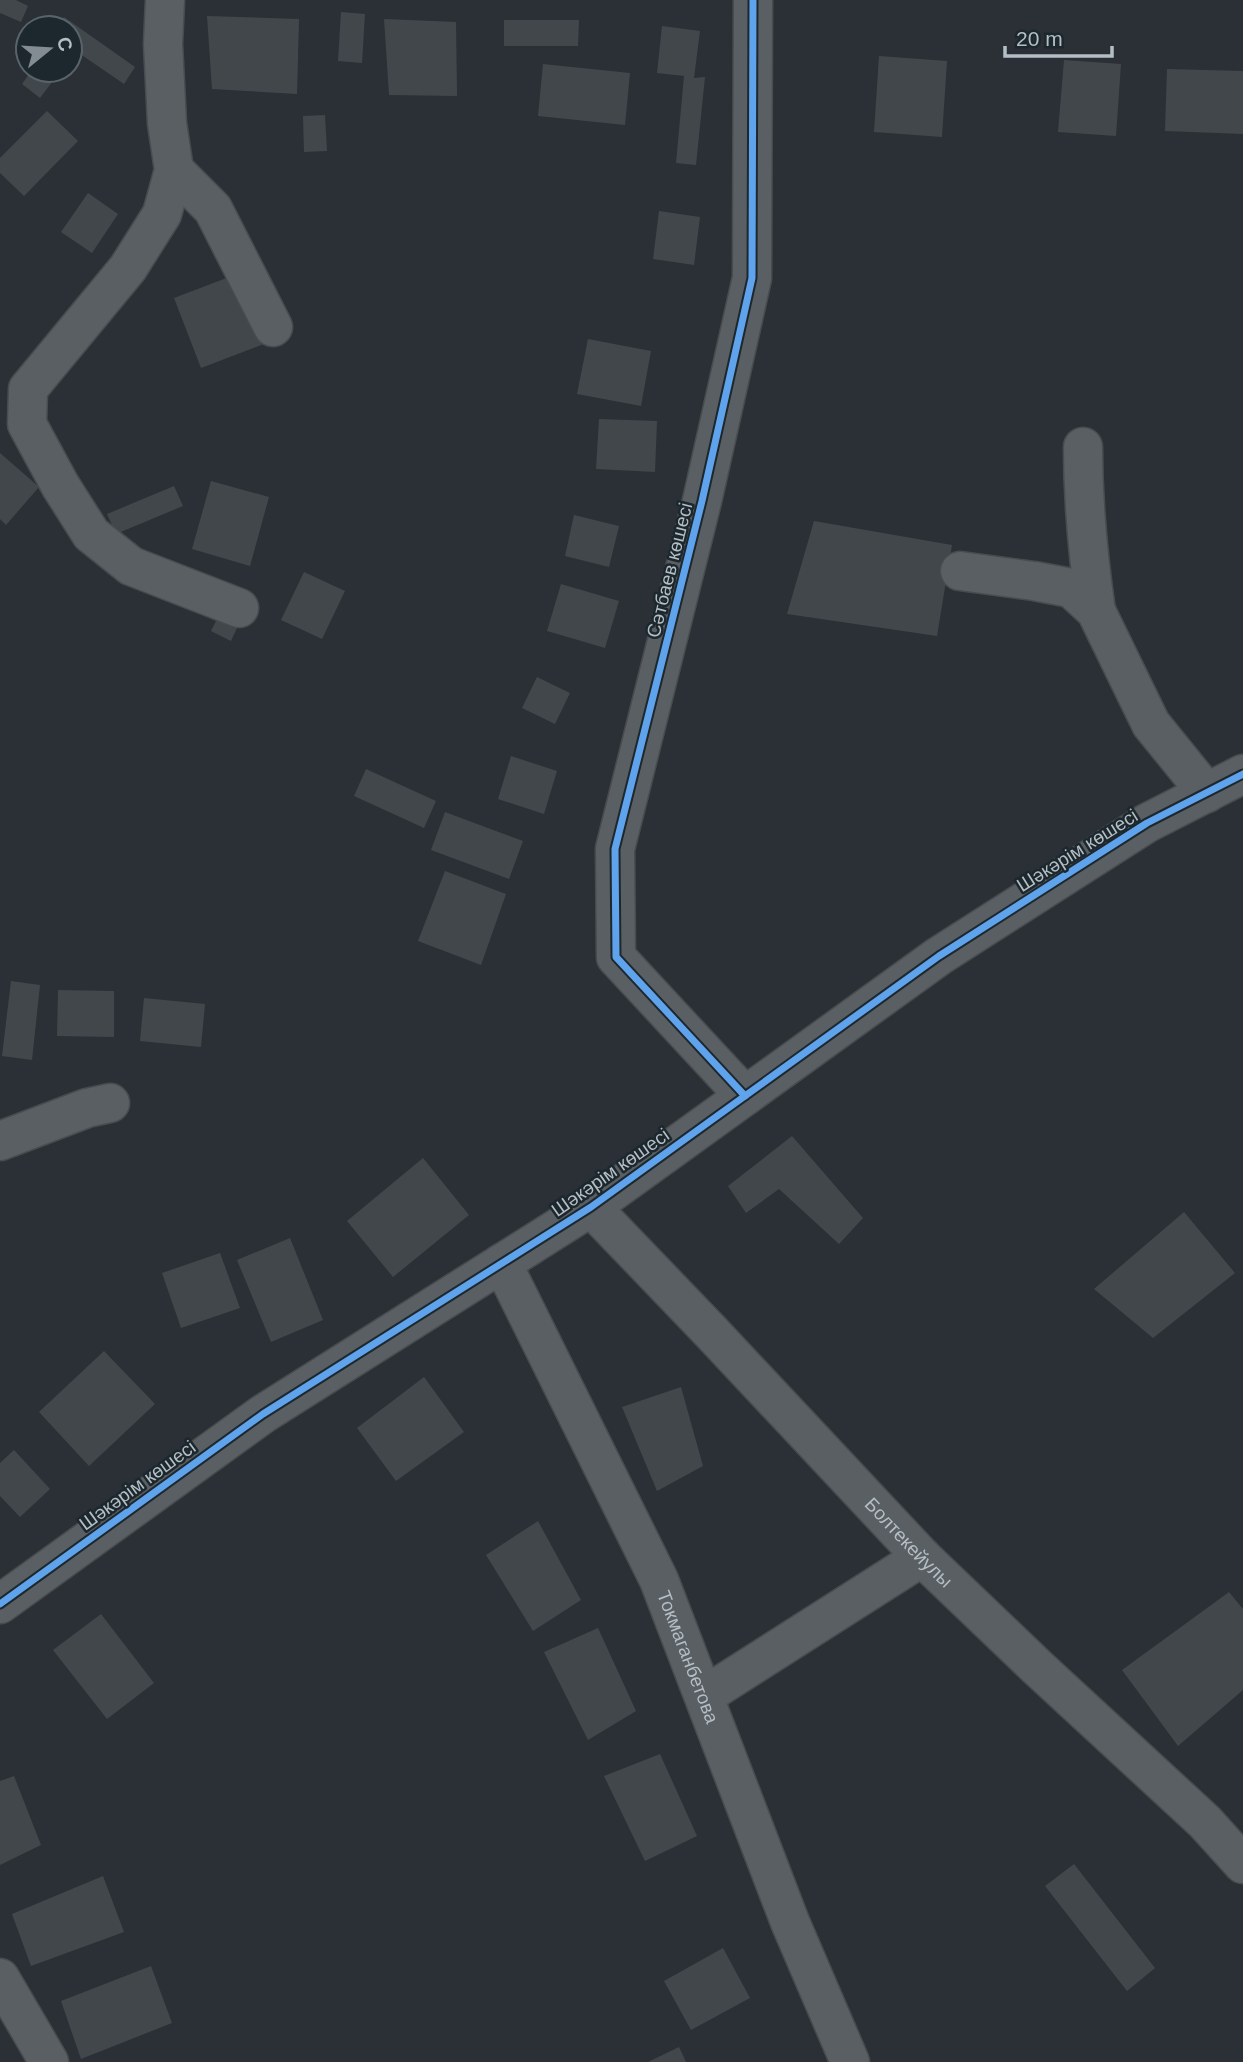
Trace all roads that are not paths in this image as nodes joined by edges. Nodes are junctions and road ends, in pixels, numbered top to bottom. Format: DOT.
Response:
graph roads {
  1 [pos="165,0"];
  2 [pos="752,0"];
  3 [pos="174,170"];
  4 [pos="273,327"];
  5 [pos="1083,447"];
  6 [pos="960,571"];
  7 [pos="239,608"];
  8 [pos="1096,611"];
  9 [pos="1243,774"];
  10 [pos="1207,793"];
  11 [pos="745,1096"];
  12 [pos="110,1103"];
  13 [pos="0,1141"];
  14 [pos="591,1207"];
  15 [pos="502,1263"];
  16 [pos="922,1557"];
  17 [pos="0,1604"];
  18 [pos="704,1696"];
  19 [pos="1243,1864"];
  20 [pos="0,1978"];
  21 [pos="49,2062"];
  22 [pos="850,2062"];
  1 -- 3 [label="street"];
  2 -- 11 [label="street, Сәтбаев көшесі"];
  3 -- 4 [label="street"];
  3 -- 7 [label="street"];
  5 -- 8 [label="street"];
  6 -- 8 [label="street"];
  8 -- 10 [label="street"];
  9 -- 10 [label="street, Шәкәрім көшесі"];
  10 -- 11 [label="street, Шәкәрім көшесі"];
  11 -- 14 [label="street, Шәкәрім көшесі"];
  12 -- 13 [label="street"];
  14 -- 15 [label="street, Шәкәрім көшесі"];
  14 -- 16 [label="street, Болтекейулы"];
  15 -- 17 [label="street, Шәкәрім көшесі"];
  15 -- 18 [label="street, Токмаганбетова"];
  16 -- 18 [label="street"];
  16 -- 19 [label="street, Болтекейулы"];
  18 -- 22 [label="street, Токмаганбетова"];
  20 -- 21 [label="street"];
}
